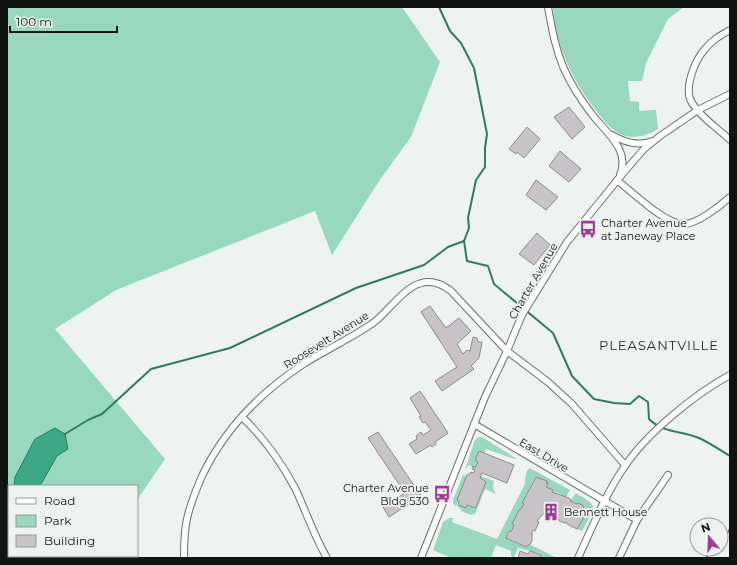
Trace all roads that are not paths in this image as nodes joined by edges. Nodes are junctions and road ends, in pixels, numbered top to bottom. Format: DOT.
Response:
graph roads {
  1 [pos="548,7"];
  2 [pos="730,30"];
  3 [pos="730,94"];
  4 [pos="698,110"];
  5 [pos="611,135"];
  6 [pos="730,140"];
  7 [pos="654,141"];
  8 [pos="617,180"];
  9 [pos="730,197"];
  10 [pos="507,351"];
  11 [pos="730,375"];
  12 [pos="242,417"];
  13 [pos="474,424"];
  14 [pos="625,465"];
  15 [pos="668,475"];
  16 [pos="605,502"];
  17 [pos="637,520"];
  18 [pos="184,558"];
  19 [pos="327,558"];
  20 [pos="421,558"];
  21 [pos="578,558"];
  22 [pos="619,558"];
  1 -- 5 [label="street"];
  2 -- 4 [label="street"];
  3 -- 4 [label="street, Charter Avenue"];
  4 -- 6 [label="street"];
  4 -- 7 [label="street, Charter Avenue"];
  5 -- 7 [label="street"];
  5 -- 8 [label="street"];
  7 -- 8 [label="street, Charter Avenue"];
  8 -- 9 [label="street"];
  8 -- 10 [label="street, Charter Avenue"];
  10 -- 12 [label="street, Roosevelt Avenue"];
  10 -- 13 [label="street, Charter Avenue"];
  10 -- 14 [label="street, Roosevelt Avenue"];
  11 -- 14 [label="street"];
  12 -- 18 [label="street, Roosevelt Avenue"];
  12 -- 19 [label="street"];
  13 -- 16 [label="street, East Drive"];
  13 -- 20 [label="street, Charter Avenue"];
  14 -- 16 [label="street"];
  15 -- 17 [label="street"];
  16 -- 17 [label="street, East Drive"];
  16 -- 21 [label="street"];
  17 -- 22 [label="street"];
}
